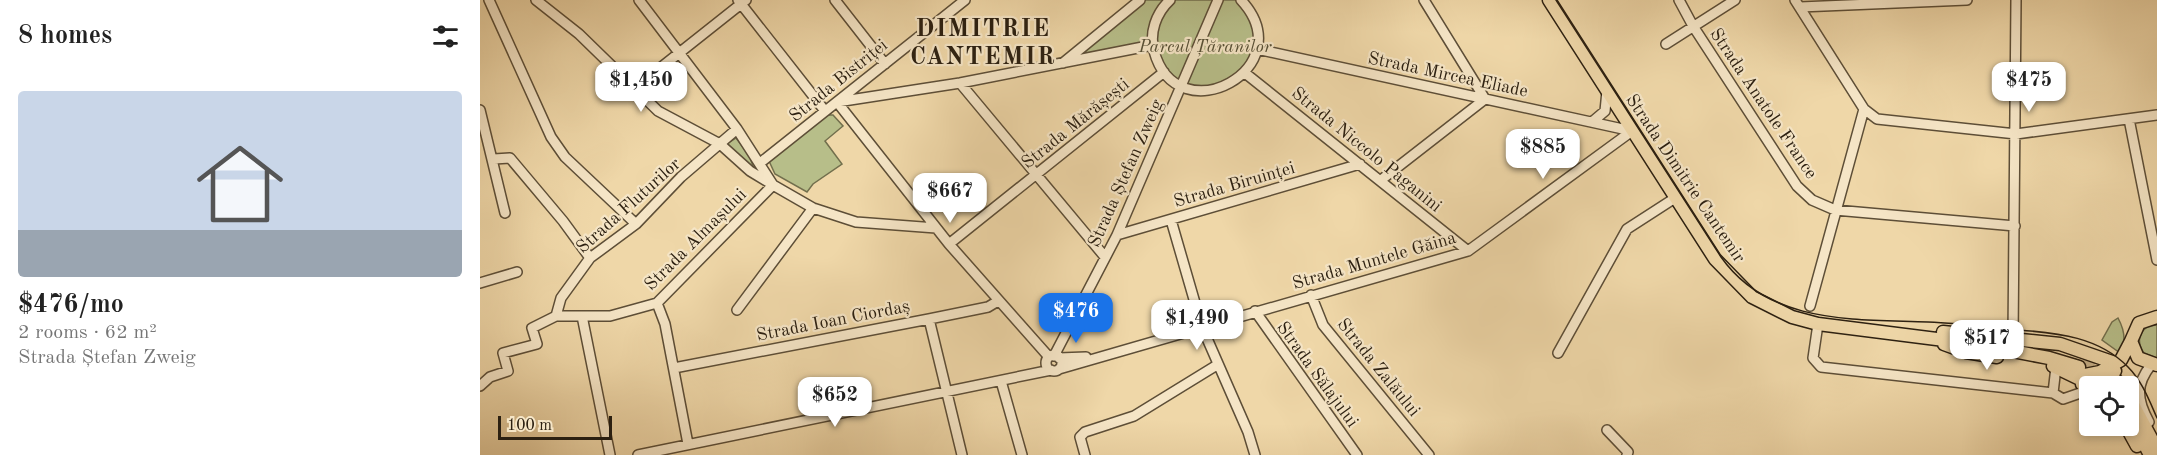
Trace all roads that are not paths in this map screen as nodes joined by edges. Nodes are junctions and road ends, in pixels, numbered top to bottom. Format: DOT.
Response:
graph roads {
  1 [pos="489,0"];
  2 [pos="536,0"];
  3 [pos="639,0"];
  4 [pos="835,0"];
  5 [pos="948,0"];
  6 [pos="965,0"];
  7 [pos="1140,0"];
  8 [pos="1170,0"];
  9 [pos="1218,0"];
  10 [pos="1257,0"];
  11 [pos="1424,0"];
  12 [pos="1549,0"];
  13 [pos="1679,0"];
  14 [pos="1735,0"];
  15 [pos="1966,0"];
  16 [pos="2016,0"];
  17 [pos="742,1"];
  18 [pos="1244,3"];
  19 [pos="1797,4"];
  20 [pos="955,8"];
  21 [pos="1693,26"];
  22 [pos="1666,44"];
  23 [pos="1153,45"];
  24 [pos="1257,49"];
  25 [pos="679,53"];
  26 [pos="885,64"];
  27 [pos="1062,64"];
  28 [pos="1164,72"];
  29 [pos="1245,73"];
  30 [pos="960,83"];
  31 [pos="1182,86"];
  32 [pos="634,88"];
  33 [pos="1607,91"];
  34 [pos="1485,99"];
  35 [pos="837,102"];
  36 [pos="1864,109"];
  37 [pos="480,110"];
  38 [pos="825,111"];
  39 [pos="2157,115"];
  40 [pos="2129,119"];
  41 [pos="1592,122"];
  42 [pos="737,129"];
  43 [pos="1632,131"];
  44 [pos="2016,134"];
  45 [pos="720,144"];
  46 [pos="494,159"];
  47 [pos="760,164"];
  48 [pos="1360,165"];
  49 [pos="1037,175"];
  50 [pos="1381,180"];
  51 [pos="773,185"];
  52 [pos="1675,198"];
  53 [pos="813,208"];
  54 [pos="1835,210"];
  55 [pos="505,213"];
  56 [pos="1171,220"];
  57 [pos="636,224"];
  58 [pos="2015,226"];
  59 [pos="936,228"];
  60 [pos="1117,235"];
  61 [pos="949,244"];
  62 [pos="1468,251"];
  63 [pos="1106,257"];
  64 [pos="590,258"];
  65 [pos="2157,260"];
  66 [pos="517,272"];
  67 [pos="480,283"];
  68 [pos="1311,295"];
  69 [pos="998,301"];
  70 [pos="657,303"];
  71 [pos="1810,306"];
  72 [pos="737,310"];
  73 [pos="1255,311"];
  74 [pos="556,316"];
  75 [pos="582,316"];
  76 [pos="2157,316"];
  77 [pos="929,319"];
  78 [pos="1818,324"];
  79 [pos="1202,327"];
  80 [pos="1903,335"];
  81 [pos="1933,338"];
  82 [pos="2013,338"];
  83 [pos="2131,341"];
  84 [pos="1558,353"];
  85 [pos="1094,357"];
  86 [pos="1052,358"];
  87 [pos="2138,358"];
  88 [pos="2115,363"];
  89 [pos="1217,365"];
  90 [pos="2154,365"];
  91 [pos="2056,367"];
  92 [pos="674,368"];
  93 [pos="1055,370"];
  94 [pos="1025,375"];
  95 [pos="2080,376"];
  96 [pos="2086,376"];
  97 [pos="2108,376"];
  98 [pos="2079,377"];
  99 [pos="1001,381"];
  100 [pos="2079,385"];
  101 [pos="480,386"];
  102 [pos="947,392"];
  103 [pos="2053,393"];
  104 [pos="2139,415"];
  105 [pos="1607,430"];
  106 [pos="2139,434"];
  107 [pos="2132,436"];
  108 [pos="2157,438"];
  109 [pos="688,444"];
  110 [pos="2157,449"];
  111 [pos="669,452"];
  112 [pos="610,455"];
  113 [pos="638,455"];
  114 [pos="962,455"];
  115 [pos="1022,455"];
  116 [pos="1085,455"];
  117 [pos="1254,455"];
  118 [pos="1357,455"];
  119 [pos="1430,455"];
  120 [pos="1627,455"];
  121 [pos="2142,455"];
  122 [pos="2150,455"];
  1 -- 57 [label="street"];
  2 -- 32 [label="street"];
  3 -- 25 [label="street"];
  4 -- 26 [label="street"];
  5 -- 20 [label="street"];
  6 -- 20 [label="street, Strada Bistriței"];
  7 -- 27 [label="street"];
  8 -- 23 [label="street"];
  9 -- 31 [label="street, Strada Ștefan Zweig"];
  10 -- 18 [label="street"];
  11 -- 34 [label="street"];
  12 -- 33 [label="main road, Strada Dimitrie Cantemir"];
  13 -- 21 [label="street, Strada Anatole France"];
  14 -- 21 [label="street"];
  15 -- 19 [label="street"];
  16 -- 44 [label="street"];
  17 -- 25 [label="street"];
  17 -- 38 [label="street"];
  18 -- 24 [label="street"];
  19 -- 36 [label="street"];
  20 -- 26 [label="street, Strada Bistriței"];
  21 -- 22 [label="street"];
  21 -- 54 [label="street, Strada Anatole France"];
  23 -- 27 [label="street"];
  23 -- 28 [label="street"];
  24 -- 29 [label="street"];
  24 -- 34 [label="street, Strada Mircea Eliade"];
  25 -- 32 [label="street"];
  25 -- 42 [label="street"];
  26 -- 35 [label="street, Strada Bistriței"];
  27 -- 30 [label="street"];
  28 -- 31 [label="street"];
  28 -- 49 [label="street, Strada Mărășești"];
  29 -- 31 [label="street"];
  29 -- 48 [label="street, Strada Niccolo Paganini"];
  30 -- 35 [label="street"];
  30 -- 49 [label="street"];
  31 -- 60 [label="street, Strada Ștefan Zweig"];
  32 -- 45 [label="street"];
  33 -- 41 [label="street"];
  33 -- 43 [label="main road, Strada Dimitrie Cantemir"];
  34 -- 41 [label="street, Strada Mircea Eliade"];
  34 -- 50 [label="street"];
  35 -- 38 [label="street, Strada Bistriței"];
  35 -- 59 [label="street"];
  36 -- 44 [label="street"];
  36 -- 54 [label="street"];
  37 -- 46 [label="street"];
  38 -- 47 [label="street, Strada Bistriței"];
  39 -- 40 [label="street"];
  40 -- 44 [label="street"];
  40 -- 65 [label="street"];
  41 -- 43 [label="street, Strada Mircea Eliade"];
  42 -- 45 [label="street, Strada Fluturilor"];
  42 -- 47 [label="street"];
  43 -- 52 [label="main road, Strada Dimitrie Cantemir"];
  43 -- 62 [label="street, Strada Muntele Găina"];
  44 -- 58 [label="street"];
  45 -- 51 [label="street"];
  45 -- 57 [label="street, Strada Fluturilor"];
  46 -- 55 [label="street"];
  46 -- 64 [label="street"];
  47 -- 51 [label="street"];
  48 -- 50 [label="street, Strada Niccolo Paganini"];
  48 -- 56 [label="street, Strada Biruinței"];
  49 -- 61 [label="street, Strada Mărășești"];
  49 -- 63 [label="street"];
  50 -- 62 [label="street, Strada Niccolo Paganini"];
  51 -- 53 [label="street"];
  51 -- 70 [label="street, Strada Almașului"];
  52 -- 78 [label="main road, Strada Dimitrie Cantemir"];
  52 -- 84 [label="street"];
  53 -- 59 [label="street"];
  53 -- 72 [label="street"];
  54 -- 58 [label="street, Strada Anatole France"];
  54 -- 71 [label="street"];
  56 -- 60 [label="street, Strada Biruinței"];
  56 -- 79 [label="street"];
  57 -- 64 [label="street, Strada Fluturilor"];
  58 -- 82 [label="street"];
  59 -- 61 [label="street"];
  60 -- 63 [label="street, Strada Ștefan Zweig"];
  61 -- 69 [label="street"];
  62 -- 68 [label="street, Strada Muntele Găina"];
  63 -- 86 [label="street, Strada Ștefan Zweig"];
  64 -- 74 [label="street, Strada Fluturilor"];
  66 -- 67 [label="street"];
  68 -- 73 [label="street, Strada Muntele Găina"];
  68 -- 119 [label="street, Strada Zalăului"];
  69 -- 77 [label="street, Strada Ioan Ciordaș"];
  69 -- 86 [label="street"];
  70 -- 75 [label="street, Strada Almașului"];
  70 -- 92 [label="street"];
  73 -- 79 [label="street, Strada Muntele Găina"];
  73 -- 118 [label="street, Strada Sălajului"];
  74 -- 75 [label="street, Strada Almașului"];
  74 -- 101 [label="street, Strada Almașului"];
  75 -- 112 [label="street"];
  76 -- 83 [label="main road"];
  77 -- 92 [label="street, Strada Ioan Ciordaș"];
  77 -- 102 [label="street"];
  78 -- 80 [label="main road, Strada Dimitrie Cantemir"];
  78 -- 103 [label="street"];
  79 -- 85 [label="street, Strada Muntele Găina"];
  79 -- 89 [label="street"];
  80 -- 81 [label="main road, Strada Dimitrie Cantemir"];
  80 -- 82 [label="main road"];
  81 -- 91 [label="main road"];
  81 -- 95 [label="main road, Strada Dimitrie Cantemir"];
  82 -- 88 [label="main road"];
  83 -- 87 [label="main road"];
  83 -- 88 [label="main road"];
  85 -- 86 [label="street, Strada Muntele Găina"];
  85 -- 93 [label="street, Strada Muntele Găina"];
  86 -- 93 [label="street"];
  86 -- 93 [label="street"];
  86 -- 94 [label="street"];
  87 -- 90 [label="main road"];
  87 -- 97 [label="main road"];
  88 -- 96 [label="main road"];
  89 -- 116 [label="street"];
  89 -- 117 [label="street"];
  90 -- 108 [label="street"];
  91 -- 98 [label="main road"];
  91 -- 103 [label="street"];
  92 -- 109 [label="street"];
  93 -- 94 [label="street, Strada Muntele Găina"];
  94 -- 99 [label="street, Strada Muntele Găina"];
  99 -- 102 [label="street, Strada Muntele Găina"];
  99 -- 115 [label="street"];
  100 -- 103 [label="street"];
  102 -- 109 [label="street, Strada Muntele Găina"];
  102 -- 114 [label="street"];
  104 -- 110 [label="main road"];
  105 -- 120 [label="street"];
  106 -- 122 [label="main road"];
  107 -- 121 [label="main road"];
  109 -- 111 [label="street, Strada Muntele Găina"];
  111 -- 113 [label="street, Strada Muntele Găina"];
}
